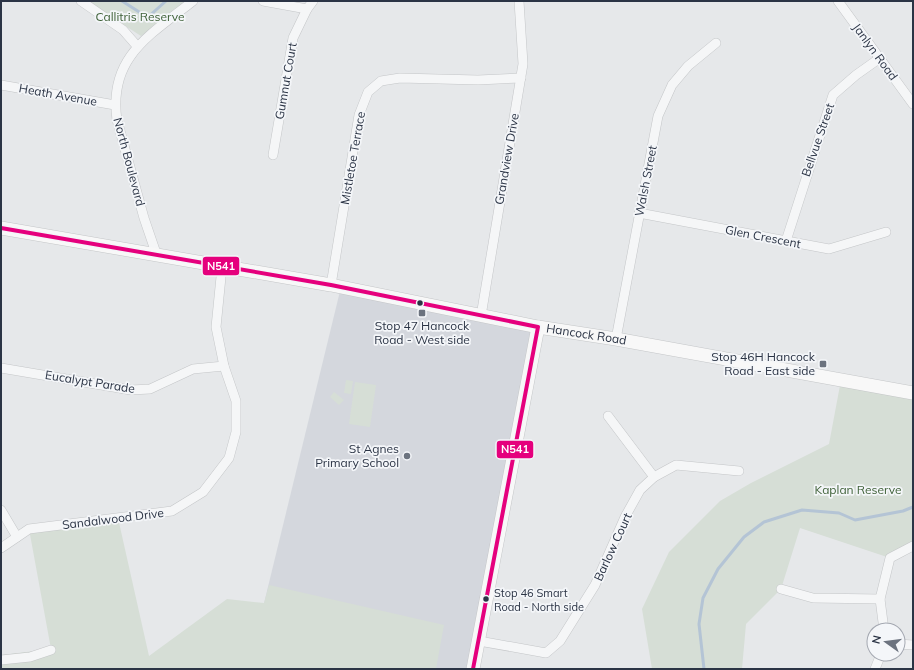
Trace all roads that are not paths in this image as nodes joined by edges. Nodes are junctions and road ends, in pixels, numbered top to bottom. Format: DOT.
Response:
graph roads {
  1 [pos="81,1"];
  2 [pos="193,1"];
  3 [pos="263,1"];
  4 [pos="313,1"];
  5 [pos="519,1"];
  6 [pos="838,1"];
  7 [pos="307,9"];
  8 [pos="716,43"];
  9 [pos="137,46"];
  10 [pos="880,58"];
  11 [pos="521,78"];
  12 [pos="1,85"];
  13 [pos="913,104"];
  14 [pos="115,105"];
  15 [pos="273,155"];
  16 [pos="639,213"];
  17 [pos="1,228"];
  18 [pos="886,232"];
  19 [pos="786,241"];
  20 [pos="157,256"];
  21 [pos="222,267"];
  22 [pos="331,285"];
  23 [pos="481,316"];
  24 [pos="538,327"];
  25 [pos="616,340"];
  26 [pos="224,366"];
  27 [pos="1,368"];
  28 [pos="913,393"];
  29 [pos="608,416"];
  30 [pos="739,471"];
  31 [pos="654,477"];
  32 [pos="1,510"];
  33 [pos="17,537"];
  34 [pos="913,546"];
  35 [pos="1,548"];
  36 [pos="781,589"];
  37 [pos="880,599"];
  38 [pos="883,622"];
  39 [pos="478,642"];
  40 [pos="51,650"];
  41 [pos="1,660"];
  42 [pos="473,669"];
  1 -- 9 [label="street"];
  2 -- 9 [label="street, North Boulevard"];
  3 -- 7 [label="street"];
  4 -- 7 [label="street, Gumnut Court"];
  5 -- 11 [label="street, Grandview Drive"];
  6 -- 10 [label="street, Janlyn Road"];
  7 -- 15 [label="street, Gumnut Court"];
  8 -- 16 [label="street, Walsh Street"];
  9 -- 14 [label="street, North Boulevard"];
  10 -- 13 [label="street, Janlyn Road"];
  10 -- 19 [label="street, Bellvue Street"];
  11 -- 22 [label="street, Mistletoe Terrace"];
  11 -- 23 [label="street, Grandview Drive"];
  12 -- 14 [label="street, Heath Avenue"];
  14 -- 20 [label="street, North Boulevard"];
  16 -- 19 [label="street, Glen Crescent"];
  16 -- 25 [label="street, Walsh Street"];
  17 -- 20 [label="main road, Hancock Road"];
  18 -- 19 [label="street, Glen Crescent"];
  20 -- 21 [label="main road, Hancock Road"];
  21 -- 22 [label="main road, Hancock Road"];
  21 -- 26 [label="street, Sandalwood Drive"];
  22 -- 23 [label="main road, Hancock Road"];
  23 -- 24 [label="main road, Hancock Road"];
  24 -- 25 [label="main road, Hancock Road"];
  24 -- 39 [label="main road"];
  25 -- 28 [label="main road, Hancock Road"];
  26 -- 27 [label="street, Eucalypt Parade"];
  26 -- 33 [label="street, Sandalwood Drive"];
  29 -- 31 [label="street"];
  30 -- 31 [label="street, Barlow Court"];
  31 -- 39 [label="street, Barlow Court"];
  32 -- 33 [label="street"];
  33 -- 35 [label="street, Sandalwood Drive"];
  34 -- 37 [label="street"];
  36 -- 37 [label="street"];
  37 -- 38 [label="street"];
  39 -- 42 [label="main road"];
  40 -- 41 [label="street"];
}
